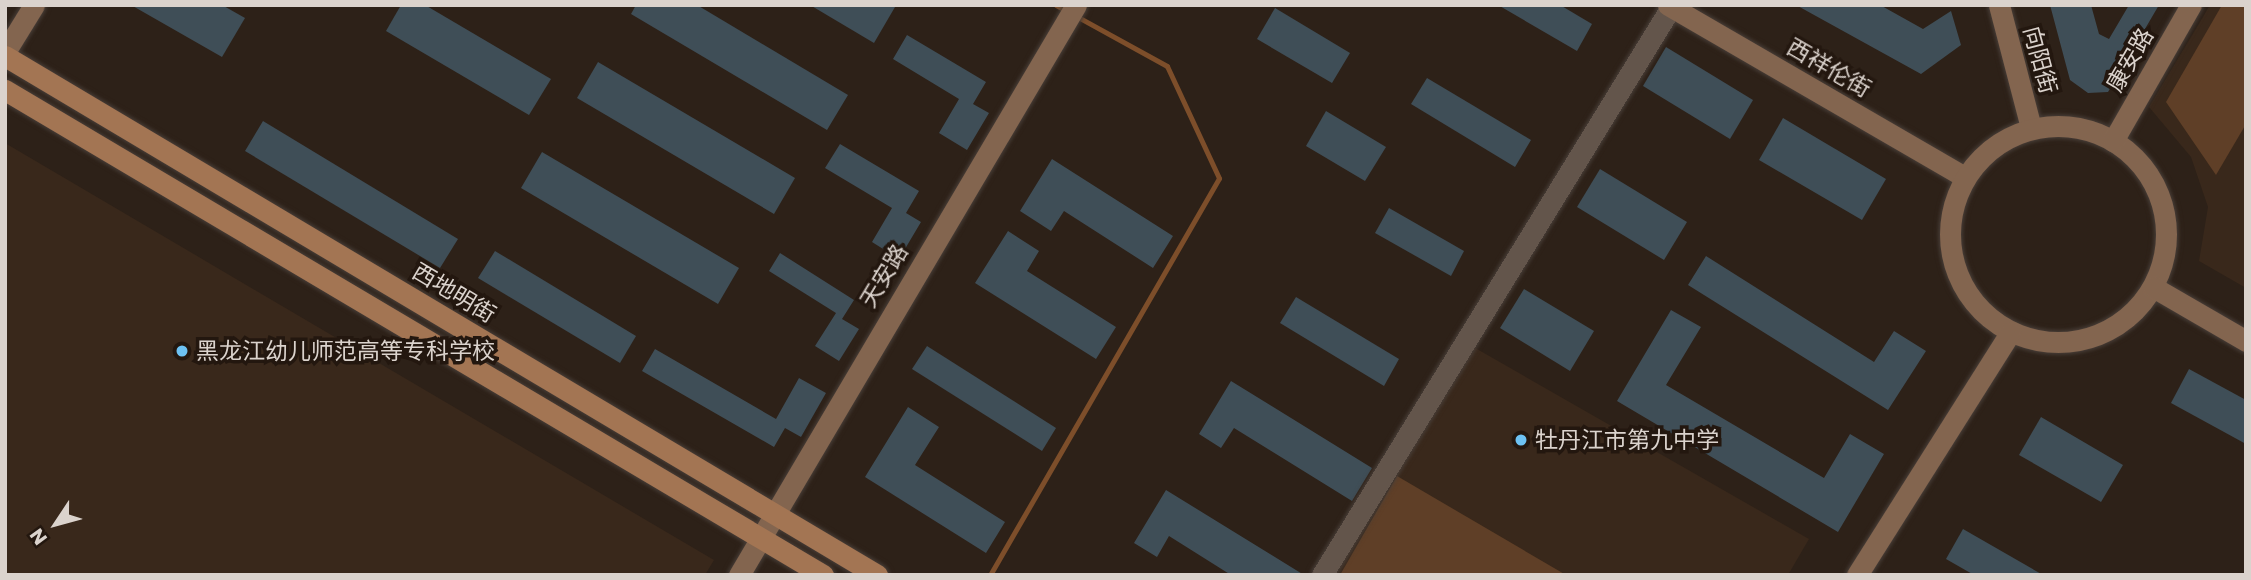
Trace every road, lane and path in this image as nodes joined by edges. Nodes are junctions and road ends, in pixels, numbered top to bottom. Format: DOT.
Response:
graph roads {
  1 [pos="34,5"];
  2 [pos="1076,5"];
  3 [pos="1999,5"];
  4 [pos="2191,5"];
  5 [pos="1670,6"];
  6 [pos="5,54"];
  7 [pos="5,90"];
  8 [pos="2031,128"];
  9 [pos="2113,141"];
  10 [pos="1965,177"];
  11 [pos="2154,287"];
  12 [pos="2010,332"];
  13 [pos="2246,341"];
  14 [pos="773,513"];
  15 [pos="761,538"];
  16 [pos="739,575"];
  17 [pos="823,575"];
  18 [pos="877,575"];
  19 [pos="1322,575"];
  20 [pos="1857,575"];
  1 -- 6 [label="street"];
  2 -- 14 [label="street, 天安路"];
  3 -- 8 [label="street, 向阳街"];
  4 -- 9 [label="street, 康安路"];
  5 -- 10 [label="street, 西祥伦街"];
  5 -- 19 [label="street"];
  6 -- 14 [label="main road, 西地明街"];
  7 -- 15 [label="main road"];
  8 -- 9 [label="street"];
  8 -- 10 [label="street"];
  9 -- 11 [label="street"];
  10 -- 12 [label="street"];
  11 -- 12 [label="street"];
  11 -- 13 [label="street"];
  12 -- 20 [label="street"];
  14 -- 15 [label="street, 天安路"];
  14 -- 18 [label="main road, 西地明街"];
  15 -- 16 [label="street, 天安路"];
  15 -- 17 [label="main road"];
}
